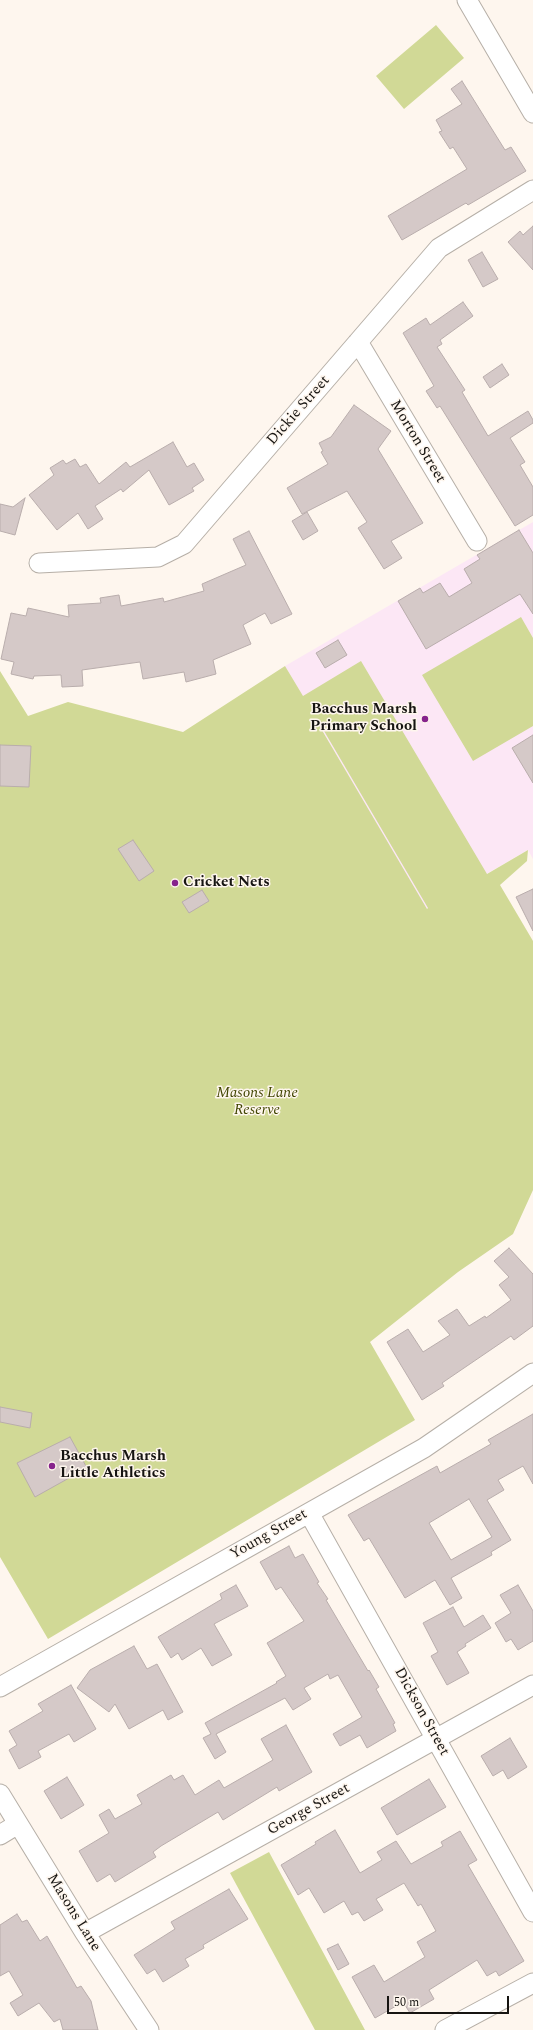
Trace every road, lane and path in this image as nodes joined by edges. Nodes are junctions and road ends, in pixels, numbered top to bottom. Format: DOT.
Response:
graph roads {
  1 [pos="467,0"];
  2 [pos="533,113"];
  3 [pos="533,190"];
  4 [pos="358,342"];
  5 [pos="477,541"];
  6 [pos="39,563"];
  7 [pos="533,1373"];
  8 [pos="309,1513"];
  9 [pos="533,1685"];
  10 [pos="0,1687"];
  11 [pos="436,1740"];
  12 [pos="0,1794"];
  13 [pos="18,1824"];
  14 [pos="0,1835"];
  15 [pos="533,1912"];
  16 [pos="85,1933"];
  17 [pos="533,1983"];
  18 [pos="149,2030"];
  19 [pos="445,2030"];
  1 -- 2 [label="street"];
  3 -- 4 [label="street, Dickie Street"];
  4 -- 5 [label="street, Morton Street"];
  4 -- 6 [label="street, Dickie Street"];
  7 -- 8 [label="street, Young Street"];
  8 -- 10 [label="street, Young Street"];
  8 -- 11 [label="street, Dickson Street"];
  9 -- 11 [label="street, George Street"];
  11 -- 15 [label="street, Dickson Street"];
  11 -- 16 [label="street, George Street"];
  12 -- 13 [label="street, Masons Lane"];
  13 -- 14 [label="street"];
  13 -- 16 [label="street, Masons Lane"];
  16 -- 18 [label="street, Masons Lane"];
  17 -- 19 [label="street"];
}
